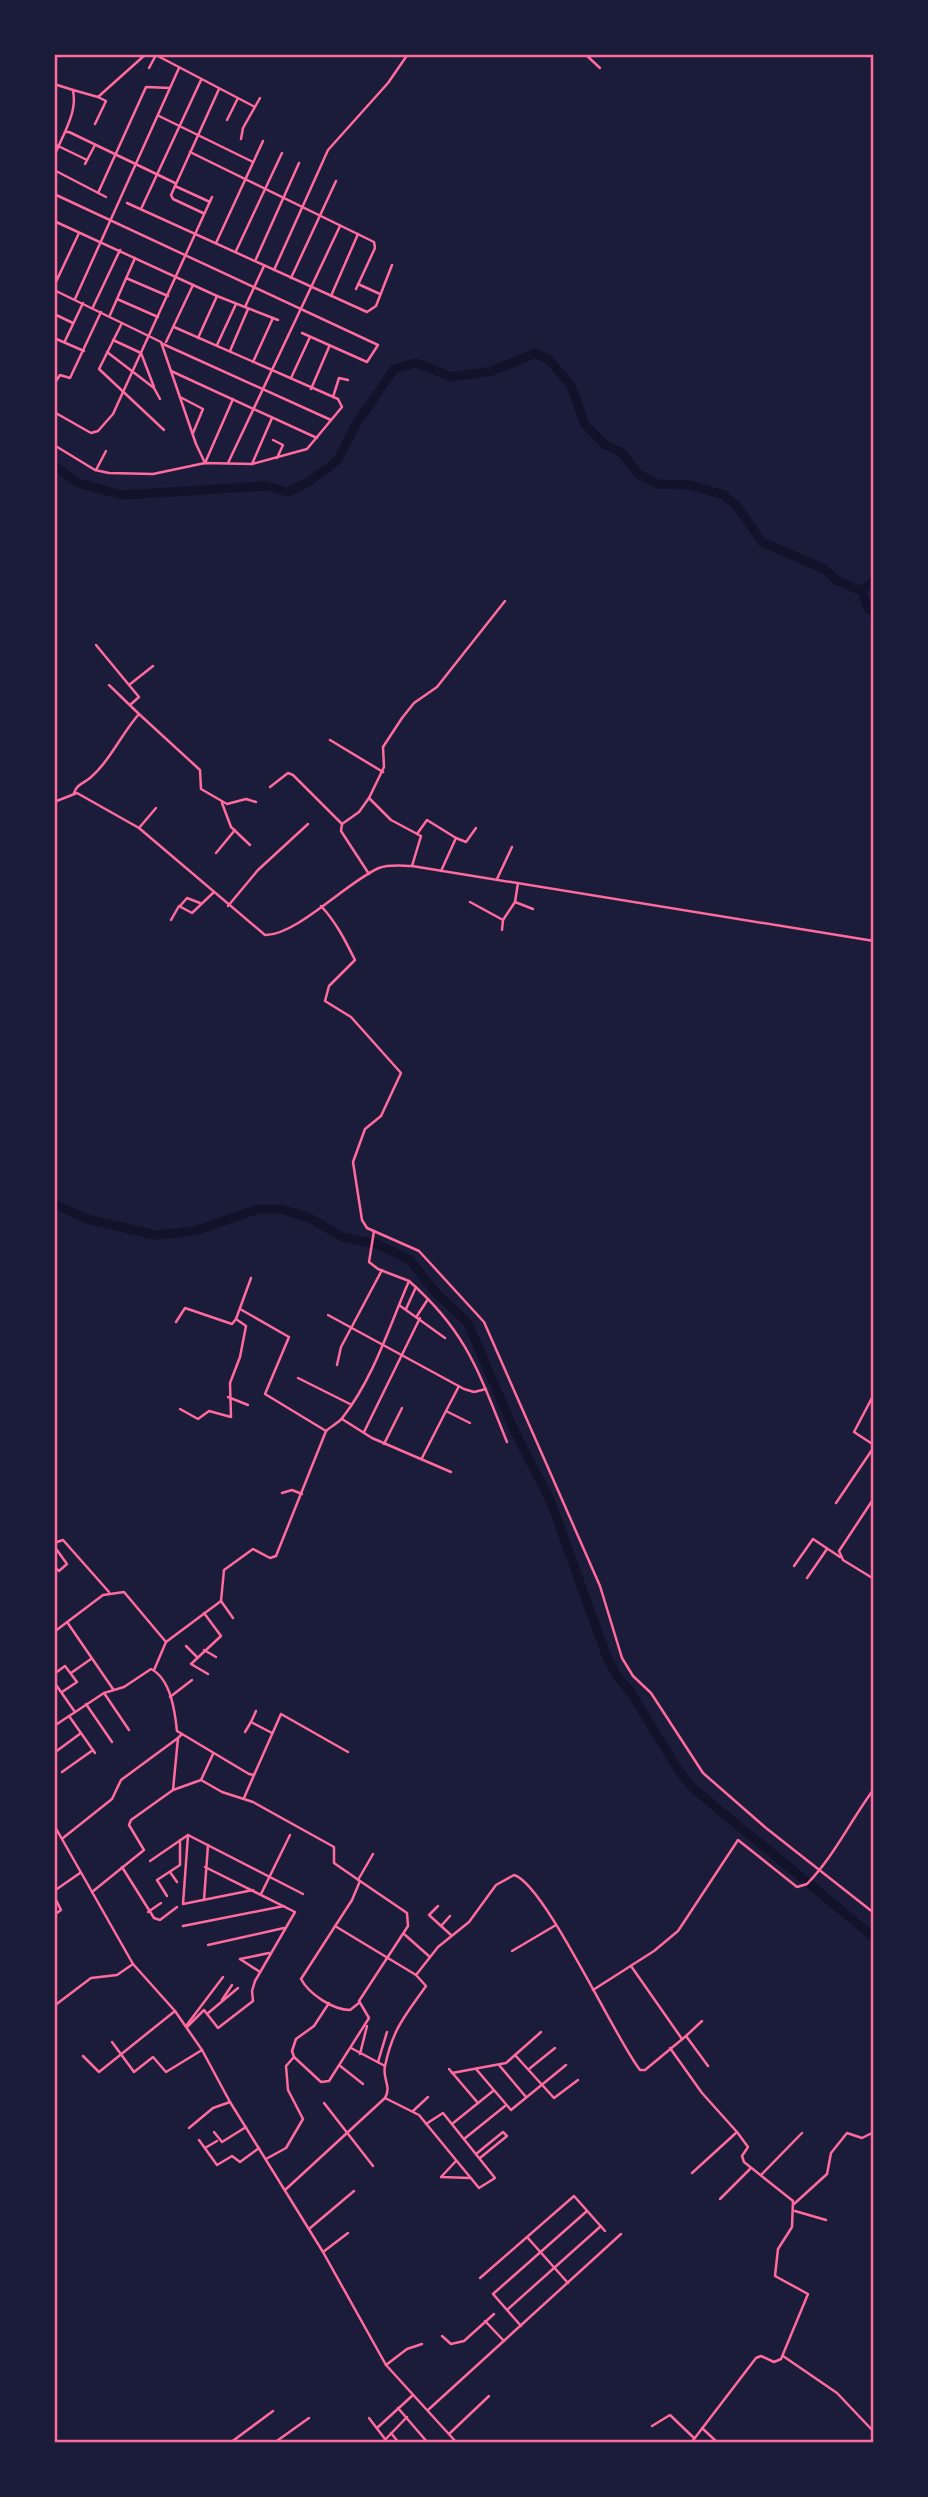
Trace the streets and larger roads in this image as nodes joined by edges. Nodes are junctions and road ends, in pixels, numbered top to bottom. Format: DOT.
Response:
graph roads {
  1 [pos="146,54"];
  2 [pos="408,54"];
  3 [pos="585,54"];
  4 [pos="155,55"];
  5 [pos="149,68"];
  6 [pos="179,68"];
  7 [pos="600,68"];
  8 [pos="201,79"];
  9 [pos="54,84"];
  10 [pos="170,88"];
  11 [pos="219,89"];
  12 [pos="73,90"];
  13 [pos="99,97"];
  14 [pos="260,98"];
  15 [pos="238,99"];
  16 [pos="255,107"];
  17 [pos="158,116"];
  18 [pos="226,120"];
  19 [pos="95,124"];
  20 [pos="178,126"];
  21 [pos="65,132"];
  22 [pos="198,135"];
  23 [pos="241,139"];
  24 [pos="263,141"];
  25 [pos="95,144"];
  26 [pos="57,145"];
  27 [pos="190,152"];
  28 [pos="117,153"];
  29 [pos="282,153"];
  30 [pos="54,156"];
  31 [pos="253,162"];
  32 [pos="299,163"];
  33 [pos="136,164"];
  34 [pos="54,170"];
  35 [pos="156,173"];
  36 [pos="245,181"];
  37 [pos="336,181"];
  38 [pos="175,184"];
  39 [pos="264,190"];
  40 [pos="98,192"];
  41 [pos="54,194"];
  42 [pos="106,197"];
  43 [pos="212,197"];
  44 [pos="283,199"];
  45 [pos="210,202"];
  46 [pos="127,203"];
  47 [pos="302,208"];
  48 [pos="141,209"];
  49 [pos="204,214"];
  50 [pos="320,216"];
  51 [pos="109,221"];
  52 [pos="56,222"];
  53 [pos="340,226"];
  54 [pos="54,230"];
  55 [pos="79,233"];
  56 [pos="195,233"];
  57 [pos="358,234"];
  58 [pos="100,242"];
  59 [pos="216,243"];
  60 [pos="120,250"];
  61 [pos="236,251"];
  62 [pos="185,256"];
  63 [pos="135,258"];
  64 [pos="255,260"];
  65 [pos="264,265"];
  66 [pos="392,265"];
  67 [pos="274,270"];
  68 [pos="177,276"];
  69 [pos="126,278"];
  70 [pos="291,278"];
  71 [pos="193,284"];
  72 [pos="358,284"];
  73 [pos="310,286"];
  74 [pos="254,287"];
  75 [pos="54,288"];
  76 [pos="356,289"];
  77 [pos="380,294"];
  78 [pos="169,296"];
  79 [pos="217,296"];
  80 [pos="331,296"];
  81 [pos="75,299"];
  82 [pos="117,299"];
  83 [pos="83,303"];
  84 [pos="236,304"];
  85 [pos="93,308"];
  86 [pos="246,308"];
  87 [pos="301,308"];
  88 [pos="101,312"];
  89 [pos="54,314"];
  90 [pos="109,316"];
  91 [pos="158,317"];
  92 [pos="273,318"];
  93 [pos="278,320"];
  94 [pos="74,323"];
  95 [pos="122,323"];
  96 [pos="174,327"];
  97 [pos="302,333"];
  98 [pos="151,336"];
  99 [pos="310,337"];
  100 [pos="54,338"];
  101 [pos="198,338"];
  102 [pos="113,340"];
  103 [pos="65,341"];
  104 [pos="164,343"];
  105 [pos="217,345"];
  106 [pos="330,346"];
  107 [pos="84,351"];
  108 [pos="230,351"];
  109 [pos="107,352"];
  110 [pos="141,353"];
  111 [pos="253,362"];
  112 [pos="132,371"];
  113 [pos="171,371"];
  114 [pos="271,371"];
  115 [pos="291,379"];
  116 [pos="348,380"];
  117 [pos="54,384"];
  118 [pos="154,388"];
  119 [pos="123,389"];
  120 [pos="263,389"];
  121 [pos="311,389"];
  122 [pos="180,397"];
  123 [pos="333,397"];
  124 [pos="160,399"];
  125 [pos="233,399"];
  126 [pos="254,409"];
  127 [pos="54,412"];
  128 [pos="272,418"];
  129 [pos="331,420"];
  130 [pos="164,430"];
  131 [pos="193,433"];
  132 [pos="317,438"];
  133 [pos="273,440"];
  134 [pos="54,445"];
  135 [pos="106,451"];
  136 [pos="277,458"];
  137 [pos="205,463"];
  138 [pos="228,464"];
  139 [pos="252,464"];
  140 [pos="96,470"];
  141 [pos="505,601"];
  142 [pos="96,645"];
  143 [pos="153,666"];
  144 [pos="109,685"];
  145 [pos="129,685"];
  146 [pos="130,705"];
  147 [pos="139,714"];
  148 [pos="331,740"];
  149 [pos="383,772"];
  150 [pos="270,787"];
  151 [pos="74,793"];
  152 [pos="369,798"];
  153 [pos="54,802"];
  154 [pos="222,802"];
  155 [pos="256,802"];
  156 [pos="156,808"];
  157 [pos="308,824"];
  158 [pos="342,824"];
  159 [pos="139,828"];
  160 [pos="476,828"];
  161 [pos="235,830"];
  162 [pos="417,834"];
  163 [pos="456,838"];
  164 [pos="250,845"];
  165 [pos="512,847"];
  166 [pos="215,853"];
  167 [pos="412,866"];
  168 [pos="441,870"];
  169 [pos="369,874"];
  170 [pos="497,880"];
  171 [pos="519,883"];
  172 [pos="213,893"];
  173 [pos="470,902"];
  174 [pos="514,902"];
  175 [pos="200,903"];
  176 [pos="180,906"];
  177 [pos="228,906"];
  178 [pos="321,906"];
  179 [pos="533,909"];
  180 [pos="171,920"];
  181 [pos="503,920"];
  182 [pos="502,930"];
  183 [pos="874,941"];
  184 [pos="374,1231"];
  185 [pos="382,1270"];
  186 [pos="251,1278"];
  187 [pos="409,1281"];
  188 [pos="416,1287"];
  189 [pos="428,1299"];
  190 [pos="399,1305"];
  191 [pos="240,1309"];
  192 [pos="406,1309"];
  193 [pos="328,1315"];
  194 [pos="418,1317"];
  195 [pos="236,1319"];
  196 [pos="176,1322"];
  197 [pos="353,1329"];
  198 [pos="445,1338"];
  199 [pos="383,1346"];
  200 [pos="400,1354"];
  201 [pos="337,1365"];
  202 [pos="298,1377"];
  203 [pos="459,1386"];
  204 [pos="486,1389"];
  205 [pos="874,1394"];
  206 [pos="228,1397"];
  207 [pos="350,1404"];
  208 [pos="248,1405"];
  209 [pos="402,1408"];
  210 [pos="180,1409"];
  211 [pos="446,1411"];
  212 [pos="342,1419"];
  213 [pos="470,1423"];
  214 [pos="326,1431"];
  215 [pos="364,1432"];
  216 [pos="507,1442"];
  217 [pos="384,1444"];
  218 [pos="873,1446"];
  219 [pos="422,1458"];
  220 [pos="451,1472"];
  221 [pos="282,1493"];
  222 [pos="302,1494"];
  223 [pos="874,1498"];
  224 [pos="836,1503"];
  225 [pos="54,1544"];
  226 [pos="827,1548"];
  227 [pos="840,1557"];
  228 [pos="794,1566"];
  229 [pos="54,1567"];
  230 [pos="807,1578"];
  231 [pos="874,1579"];
  232 [pos="109,1592"];
  233 [pos="221,1601"];
  234 [pos="204,1613"];
  235 [pos="233,1618"];
  236 [pos="68,1622"];
  237 [pos="54,1632"];
  238 [pos="218,1639"];
  239 [pos="166,1642"];
  240 [pos="225,1643"];
  241 [pos="186,1646"];
  242 [pos="204,1650"];
  243 [pos="197,1657"];
  244 [pos="216,1657"];
  245 [pos="91,1659"];
  246 [pos="154,1670"];
  247 [pos="54,1674"];
  248 [pos="71,1674"];
  249 [pos="208,1674"];
  250 [pos="192,1680"];
  251 [pos="54,1682"];
  252 [pos="113,1690"];
  253 [pos="62,1692"];
  254 [pos="104,1693"];
  255 [pos="170,1697"];
  256 [pos="86,1704"];
  257 [pos="256,1711"];
  258 [pos="75,1712"];
  259 [pos="69,1716"];
  260 [pos="251,1722"];
  261 [pos="54,1726"];
  262 [pos="129,1730"];
  263 [pos="245,1732"];
  264 [pos="81,1733"];
  265 [pos="272,1733"];
  266 [pos="182,1734"];
  267 [pos="178,1738"];
  268 [pos="112,1742"];
  269 [pos="348,1752"];
  270 [pos="54,1753"];
  271 [pos="214,1754"];
  272 [pos="62,1772"];
  273 [pos="254,1775"];
  274 [pos="201,1780"];
  275 [pos="874,1789"];
  276 [pos="173,1790"];
  277 [pos="244,1798"];
  278 [pos="54,1825"];
  279 [pos="188,1835"];
  280 [pos="289,1835"];
  281 [pos="63,1838"];
  282 [pos="180,1840"];
  283 [pos="208,1845"];
  284 [pos="373,1854"];
  285 [pos="150,1861"];
  286 [pos="122,1867"];
  287 [pos="205,1867"];
  288 [pos="170,1872"];
  289 [pos="80,1873"];
  290 [pos="818,1873"];
  291 [pos="269,1876"];
  292 [pos="359,1880"];
  293 [pos="177,1882"];
  294 [pos="253,1890"];
  295 [pos="54,1891"];
  296 [pos="92,1892"];
  297 [pos="261,1894"];
  298 [pos="303,1894"];
  299 [pos="54,1896"];
  300 [pos="167,1896"];
  301 [pos="204,1900"];
  302 [pos="161,1903"];
  303 [pos="284,1906"];
  304 [pos="438,1906"];
  305 [pos="177,1907"];
  306 [pos="148,1912"];
  307 [pos="874,1913"];
  308 [pos="54,1915"];
  309 [pos="450,1916"];
  310 [pos="556,1925"];
  311 [pos="183,1926"];
  312 [pos="335,1926"];
  313 [pos="441,1926"];
  314 [pos="284,1928"];
  315 [pos="404,1934"];
  316 [pos="452,1936"];
  317 [pos="208,1945"];
  318 [pos="512,1951"];
  319 [pos="269,1953"];
  320 [pos="387,1957"];
  321 [pos="430,1957"];
  322 [pos="133,1964"];
  323 [pos="631,1966"];
  324 [pos="260,1972"];
  325 [pos="416,1975"];
  326 [pos="223,1977"];
  327 [pos="232,1986"];
  328 [pos="238,1988"];
  329 [pos="593,1990"];
  330 [pos="329,2003"];
  331 [pos="359,2003"];
  332 [pos="218,2005"];
  333 [pos="54,2006"];
  334 [pos="175,2011"];
  335 [pos="207,2014"];
  336 [pos="702,2021"];
  337 [pos="368,2022"];
  338 [pos="186,2026"];
  339 [pos="387,2032"];
  340 [pos="541,2032"];
  341 [pos="686,2036"];
  342 [pos="682,2039"];
  343 [pos="112,2042"];
  344 [pos="351,2048"];
  345 [pos="555,2048"];
  346 [pos="670,2048"];
  347 [pos="202,2050"];
  348 [pos="360,2054"];
  349 [pos="120,2055"];
  350 [pos="515,2055"];
  351 [pos="83,2056"];
  352 [pos="294,2058"];
  353 [pos="378,2062"];
  354 [pos="339,2065"];
  355 [pos="499,2065"];
  356 [pos="566,2065"];
  357 [pos="385,2066"];
  358 [pos="708,2066"];
  359 [pos="449,2069"];
  360 [pos="476,2069"];
  361 [pos="529,2069"];
  362 [pos="452,2073"];
  363 [pos="578,2080"];
  364 [pos="363,2084"];
  365 [pos="542,2084"];
  366 [pos="493,2090"];
  367 [pos="428,2097"];
  368 [pos="385,2098"];
  369 [pos="526,2098"];
  370 [pos="230,2102"];
  371 [pos="324,2103"];
  372 [pos="478,2103"];
  373 [pos="506,2106"];
  374 [pos="413,2111"];
  375 [pos="426,2124"];
  376 [pos="452,2124"];
  377 [pos="246,2127"];
  378 [pos="188,2128"];
  379 [pos="348,2131"];
  380 [pos="214,2132"];
  381 [pos="737,2132"];
  382 [pos="874,2132"];
  383 [pos="802,2133"];
  384 [pos="464,2139"];
  385 [pos="200,2140"];
  386 [pos="217,2141"];
  387 [pos="205,2148"];
  388 [pos="259,2148"];
  389 [pos="476,2154"];
  390 [pos="480,2158"];
  391 [pos="266,2159"];
  392 [pos="457,2161"];
  393 [pos="373,2166"];
  394 [pos="751,2168"];
  395 [pos="692,2173"];
  396 [pos="761,2175"];
  397 [pos="471,2178"];
  398 [pos="285,2190"];
  399 [pos="354,2191"];
  400 [pos="720,2199"];
  401 [pos="794,2204"];
  402 [pos="587,2211"];
  403 [pos="795,2211"];
  404 [pos="825,2220"];
  405 [pos="601,2226"];
  406 [pos="310,2229"];
  407 [pos="605,2231"];
  408 [pos="348,2233"];
  409 [pos="621,2234"];
  410 [pos="527,2237"];
  411 [pos="323,2252"];
  412 [pos="540,2252"];
  413 [pos="554,2267"];
  414 [pos="480,2278"];
  415 [pos="568,2283"];
  416 [pos="506,2309"];
  417 [pos="494,2314"];
  418 [pos="485,2321"];
  419 [pos="521,2326"];
  420 [pos="442,2336"];
  421 [pos="504,2341"];
  422 [pos="422,2344"];
  423 [pos="783,2356"];
  424 [pos="386,2365"];
  425 [pos="413,2395"];
  426 [pos="489,2396"];
  427 [pos="398,2408"];
  428 [pos="428,2410"];
  429 [pos="273,2411"];
  430 [pos="407,2417"];
  431 [pos="309,2418"];
  432 [pos="369,2418"];
  433 [pos="652,2426"];
  434 [pos="377,2428"];
  435 [pos="702,2428"];
  436 [pos="874,2432"];
  437 [pos="391,2434"];
  438 [pos="449,2434"];
  439 [pos="694,2438"];
  440 [pos="384,2441"];
  441 [pos="230,2443"];
  442 [pos="274,2443"];
  443 [pos="399,2443"];
  444 [pos="428,2443"];
  445 [pos="457,2443"];
  446 [pos="691,2443"];
  447 [pos="718,2443"];
  1 -- 13 [label="street"];
  2 -- 47 [label="street"];
  3 -- 7 [label="street"];
  4 -- 5 [label="street"];
  4 -- 6 [label="street"];
  6 -- 8 [label="street"];
  6 -- 10 [label="street"];
  8 -- 11 [label="street"];
  8 -- 20 [label="street"];
  9 -- 12 [label="street"];
  10 -- 17 [label="street"];
  10 -- 28 [label="street"];
  11 -- 15 [label="street"];
  11 -- 22 [label="street"];
  12 -- 13 [label="street"];
  12 -- 21 [label="street"];
  13 -- 19 [label="street"];
  14 -- 16 [label="street"];
  15 -- 16 [label="street"];
  15 -- 18 [label="street"];
  16 -- 23 [label="street"];
  17 -- 20 [label="street"];
  17 -- 33 [label="street"];
  20 -- 22 [label="street"];
  20 -- 35 [label="street"];
  21 -- 25 [label="street"];
  21 -- 26 [label="street"];
  22 -- 27 [label="street"];
  22 -- 31 [label="street"];
  24 -- 31 [label="street"];
  25 -- 26 [label="street"];
  25 -- 28 [label="street"];
  26 -- 30 [label="street"];
  27 -- 36 [label="street"];
  27 -- 38 [label="street"];
  28 -- 33 [label="street"];
  28 -- 40 [label="street"];
  29 -- 39 [label="street"];
  31 -- 36 [label="street"];
  32 -- 44 [label="street"];
  33 -- 35 [label="street"];
  33 -- 51 [label="street"];
  34 -- 40 [label="street"];
  35 -- 38 [label="street"];
  35 -- 48 [label="street"];
  36 -- 39 [label="street"];
  36 -- 59 [label="street"];
  37 -- 50 [label="street"];
  38 -- 45 [label="street"];
  38 -- 49 [label="street"];
  39 -- 44 [label="street"];
  39 -- 61 [label="street"];
  40 -- 42 [label="street"];
  41 -- 51 [label="street"];
  43 -- 45 [label="street"];
  44 -- 47 [label="street"];
  44 -- 64 [label="street"];
  45 -- 49 [label="street"];
  46 -- 48 [label="street"];
  47 -- 50 [label="street"];
  47 -- 67 [label="street"];
  48 -- 56 [label="street"];
  49 -- 56 [label="street"];
  50 -- 53 [label="street"];
  50 -- 70 [label="street"];
  51 -- 58 [label="street"];
  51 -- 62 [label="street"];
  52 -- 54 [label="street"];
  52 -- 55 [label="street"];
  53 -- 57 [label="street"];
  53 -- 73 [label="street"];
  55 -- 58 [label="street"];
  55 -- 75 [label="street"];
  56 -- 59 [label="street"];
  56 -- 62 [label="street"];
  57 -- 72 [label="street"];
  57 -- 80 [label="street"];
  58 -- 60 [label="street"];
  58 -- 81 [label="street"];
  59 -- 61 [label="street"];
  60 -- 63 [label="street"];
  60 -- 85 [label="street"];
  61 -- 64 [label="street"];
  62 -- 68 [label="street"];
  62 -- 74 [label="street"];
  63 -- 68 [label="street"];
  63 -- 69 [label="street"];
  64 -- 65 [label="street"];
  65 -- 67 [label="street"];
  65 -- 74 [label="street"];
  66 -- 77 [label="street"];
  67 -- 70 [label="street"];
  68 -- 71 [label="street"];
  68 -- 78 [label="street"];
  69 -- 78 [label="street"];
  69 -- 82 [label="street"];
  70 -- 73 [label="street"];
  71 -- 79 [label="street"];
  71 -- 96 [label="street"];
  72 -- 76 [label="street"];
  72 -- 77 [label="street"];
  73 -- 80 [label="street"];
  73 -- 87 [label="street"];
  74 -- 86 [label="street"];
  74 -- 87 [label="street"];
  75 -- 81 [label="street"];
  77 -- 80 [label="street"];
  78 -- 91 [label="street"];
  79 -- 84 [label="street"];
  79 -- 101 [label="street"];
  81 -- 83 [label="street"];
  82 -- 90 [label="street"];
  82 -- 91 [label="street"];
  83 -- 85 [label="street"];
  83 -- 94 [label="street"];
  84 -- 86 [label="street"];
  84 -- 105 [label="street"];
  85 -- 88 [label="street"];
  86 -- 92 [label="street"];
  86 -- 108 [label="street"];
  87 -- 106 [label="street"];
  87 -- 114 [label="street"];
  88 -- 90 [label="street"];
  88 -- 107 [label="street"];
  89 -- 94 [label="street"];
  90 -- 95 [label="street"];
  91 -- 98 [label="street"];
  92 -- 93 [label="street"];
  92 -- 111 [label="street"];
  94 -- 103 [label="street"];
  95 -- 98 [label="street"];
  95 -- 102 [label="street"];
  96 -- 101 [label="street"];
  96 -- 104 [label="street"];
  97 -- 99 [label="street"];
  98 -- 104 [label="street"];
  98 -- 110 [label="street"];
  99 -- 106 [label="street"];
  99 -- 115 [label="street"];
  100 -- 103 [label="street"];
  101 -- 105 [label="street"];
  102 -- 109 [label="street"];
  102 -- 110 [label="street"];
  103 -- 107 [label="street"];
  104 -- 113 [label="street"];
  104 -- 120 [label="street"];
  105 -- 108 [label="street"];
  106 -- 121 [label="street"];
  107 -- 117 [label="street"];
  108 -- 111 [label="street"];
  109 -- 112 [label="street"];
  109 -- 119 [label="street"];
  110 -- 112 [label="street"];
  110 -- 118 [label="street"];
  111 -- 114 [label="street"];
  112 -- 118 [label="street"];
  112 -- 119 [label="street"];
  113 -- 122 [label="street"];
  113 -- 125 [label="street"];
  114 -- 115 [label="street"];
  114 -- 120 [label="street"];
  115 -- 121 [label="street"];
  116 -- 123 [label="street"];
  118 -- 124 [label="street"];
  119 -- 127 [label="street"];
  119 -- 130 [label="street"];
  120 -- 126 [label="street"];
  120 -- 129 [label="street"];
  121 -- 123 [label="street"];
  122 -- 131 [label="street"];
  122 -- 131 [label="street"];
  123 -- 129 [label="street"];
  125 -- 126 [label="street"];
  125 -- 137 [label="street"];
  126 -- 128 [label="street"];
  126 -- 138 [label="street"];
  128 -- 132 [label="street"];
  128 -- 139 [label="street"];
  129 -- 132 [label="street"];
  131 -- 137 [label="street"];
  132 -- 136 [label="street"];
  133 -- 136 [label="street"];
  134 -- 140 [label="street"];
  135 -- 140 [label="street"];
  136 -- 139 [label="street"];
  137 -- 138 [label="street"];
  137 -- 140 [label="street"];
  138 -- 139 [label="street"];
  141 -- 149 [label="street"];
  142 -- 145 [label="street"];
  143 -- 145 [label="street"];
  144 -- 146 [label="street"];
  145 -- 146 [label="street"];
  146 -- 147 [label="street"];
  147 -- 151 [label="street"];
  147 -- 154 [label="street"];
  148 -- 149 [label="street"];
  149 -- 152 [label="street"];
  150 -- 158 [label="street"];
  151 -- 153 [label="street"];
  151 -- 159 [label="street"];
  152 -- 158 [label="street"];
  152 -- 162 [label="street"];
  154 -- 155 [label="street"];
  154 -- 161 [label="street"];
  156 -- 159 [label="street"];
  157 -- 177 [label="street"];
  158 -- 169 [label="street"];
  159 -- 172 [label="street"];
  160 -- 163 [label="street"];
  161 -- 164 [label="street"];
  161 -- 166 [label="street"];
  162 -- 163 [label="street"];
  162 -- 167 [label="street"];
  163 -- 168 [label="street"];
  165 -- 170 [label="street"];
  167 -- 168 [label="street"];
  167 -- 169 [label="street"];
  168 -- 170 [label="street"];
  169 -- 178 [label="street"];
  170 -- 171 [label="street"];
  171 -- 174 [label="street"];
  171 -- 183 [label="street"];
  172 -- 175 [label="street"];
  172 -- 177 [label="street"];
  173 -- 181 [label="street"];
  174 -- 179 [label="street"];
  174 -- 181 [label="street"];
  175 -- 176 [label="street"];
  175 -- 176 [label="street"];
  176 -- 180 [label="street"];
  177 -- 178 [label="street"];
  178 -- 184 [label="street"];
  181 -- 182 [label="street"];
  184 -- 185 [label="street"];
  184 -- 290 [label="street"];
  185 -- 187 [label="street"];
  185 -- 197 [label="street"];
  186 -- 191 [label="street"];
  187 -- 188 [label="street"];
  187 -- 190 [label="street"];
  188 -- 189 [label="street"];
  188 -- 192 [label="street"];
  189 -- 194 [label="street"];
  189 -- 204 [label="street"];
  190 -- 192 [label="street"];
  190 -- 199 [label="street"];
  191 -- 195 [label="street"];
  191 -- 214 [label="street"];
  192 -- 194 [label="street"];
  193 -- 197 [label="street"];
  194 -- 198 [label="street"];
  194 -- 200 [label="street"];
  195 -- 196 [label="street"];
  195 -- 206 [label="street"];
  197 -- 199 [label="street"];
  197 -- 201 [label="street"];
  199 -- 200 [label="street"];
  199 -- 207 [label="street"];
  200 -- 203 [label="street"];
  200 -- 215 [label="street"];
  202 -- 207 [label="street"];
  203 -- 204 [label="street"];
  203 -- 211 [label="street"];
  204 -- 216 [label="street"];
  205 -- 218 [label="street"];
  206 -- 208 [label="street"];
  206 -- 210 [label="street"];
  207 -- 212 [label="street"];
  209 -- 217 [label="street"];
  211 -- 213 [label="street"];
  211 -- 219 [label="street"];
  212 -- 214 [label="street"];
  212 -- 215 [label="street"];
  214 -- 222 [label="street"];
  215 -- 217 [label="street"];
  217 -- 219 [label="street"];
  218 -- 224 [label="street"];
  219 -- 220 [label="street"];
  221 -- 222 [label="street"];
  222 -- 233 [label="street"];
  223 -- 227 [label="street"];
  225 -- 229 [label="street"];
  225 -- 232 [label="street"];
  226 -- 227 [label="street"];
  226 -- 228 [label="street"];
  226 -- 230 [label="street"];
  227 -- 231 [label="street"];
  232 -- 236 [label="street"];
  232 -- 239 [label="street"];
  233 -- 234 [label="street"];
  233 -- 235 [label="street"];
  234 -- 238 [label="street"];
  234 -- 239 [label="street"];
  236 -- 237 [label="street"];
  236 -- 252 [label="street"];
  238 -- 240 [label="street"];
  238 -- 242 [label="street"];
  239 -- 246 [label="street"];
  241 -- 243 [label="street"];
  242 -- 243 [label="street"];
  242 -- 244 [label="street"];
  243 -- 249 [label="street"];
  245 -- 248 [label="street"];
  246 -- 252 [label="street"];
  246 -- 255 [label="street"];
  247 -- 248 [label="street"];
  248 -- 253 [label="street"];
  250 -- 255 [label="street"];
  251 -- 253 [label="street"];
  252 -- 254 [label="street"];
  253 -- 258 [label="street"];
  254 -- 256 [label="street"];
  254 -- 262 [label="street"];
  255 -- 266 [label="street"];
  256 -- 258 [label="street"];
  256 -- 268 [label="street"];
  257 -- 260 [label="street"];
  258 -- 259 [label="street"];
  259 -- 261 [label="street"];
  259 -- 264 [label="street"];
  260 -- 263 [label="street"];
  260 -- 265 [label="street"];
  264 -- 270 [label="street"];
  264 -- 272 [label="street"];
  265 -- 269 [label="street"];
  265 -- 273 [label="street"];
  266 -- 267 [label="street"];
  266 -- 271 [label="street"];
  267 -- 276 [label="street"];
  267 -- 281 [label="street"];
  271 -- 273 [label="street"];
  271 -- 274 [label="street"];
  273 -- 277 [label="street"];
  274 -- 276 [label="street"];
  274 -- 277 [label="street"];
  275 -- 290 [label="street"];
  276 -- 286 [label="street"];
  277 -- 292 [label="street"];
  278 -- 281 [label="street"];
  279 -- 282 [label="street"];
  279 -- 283 [label="street"];
  279 -- 301 [label="street"];
  280 -- 291 [label="street"];
  281 -- 289 [label="street"];
  282 -- 285 [label="street"];
  282 -- 288 [label="street"];
  283 -- 287 [label="street"];
  283 -- 291 [label="street"];
  284 -- 292 [label="street"];
  286 -- 296 [label="street"];
  286 -- 306 [label="street"];
  287 -- 294 [label="street"];
  287 -- 301 [label="street"];
  288 -- 293 [label="street"];
  288 -- 300 [label="street"];
  289 -- 295 [label="street"];
  289 -- 296 [label="street"];
  290 -- 307 [label="street"];
  290 -- 323 [label="street"];
  291 -- 297 [label="street"];
  291 -- 298 [label="street"];
  292 -- 312 [label="street"];
  292 -- 315 [label="street"];
  294 -- 297 [label="street"];
  294 -- 301 [label="street"];
  296 -- 322 [label="street"];
  297 -- 303 [label="street"];
  299 -- 308 [label="street"];
  302 -- 306 [label="street"];
  303 -- 311 [label="street"];
  303 -- 314 [label="street"];
  304 -- 313 [label="street"];
  305 -- 306 [label="street"];
  309 -- 313 [label="street"];
  310 -- 316 [label="street"];
  310 -- 318 [label="street"];
  310 -- 329 [label="street"];
  312 -- 320 [label="street"];
  312 -- 330 [label="street"];
  313 -- 316 [label="street"];
  314 -- 317 [label="street"];
  314 -- 319 [label="street"];
  315 -- 320 [label="street"];
  315 -- 321 [label="street"];
  316 -- 321 [label="street"];
  319 -- 324 [label="street"];
  319 -- 324 [label="street"];
  320 -- 325 [label="street"];
  320 -- 331 [label="street"];
  321 -- 325 [label="street"];
  322 -- 333 [label="street"];
  322 -- 334 [label="street"];
  323 -- 329 [label="street"];
  323 -- 342 [label="street"];
  324 -- 335 [label="street"];
  325 -- 357 [label="street"];
  326 -- 338 [label="street"];
  327 -- 332 [label="street"];
  328 -- 332 [label="street"];
  329 -- 346 [label="street"];
  330 -- 331 [label="street"];
  330 -- 352 [label="street"];
  331 -- 337 [label="street"];
  332 -- 335 [label="street"];
  334 -- 338 [label="street"];
  334 -- 349 [label="street"];
  335 -- 338 [label="street"];
  336 -- 341 [label="street"];
  337 -- 344 [label="street"];
  337 -- 348 [label="street"];
  338 -- 347 [label="street"];
  339 -- 353 [label="street"];
  340 -- 350 [label="street"];
  341 -- 342 [label="street"];
  341 -- 358 [label="street"];
  342 -- 346 [label="street"];
  343 -- 349 [label="street"];
  344 -- 348 [label="street"];
  344 -- 354 [label="street"];
  345 -- 361 [label="street"];
  346 -- 381 [label="street"];
  347 -- 349 [label="street"];
  347 -- 370 [label="street"];
  348 -- 353 [label="street"];
  349 -- 351 [label="street"];
  350 -- 355 [label="street"];
  350 -- 361 [label="street"];
  352 -- 354 [label="street"];
  352 -- 391 [label="street"];
  353 -- 357 [label="street"];
  354 -- 364 [label="street"];
  355 -- 360 [label="street"];
  355 -- 369 [label="street"];
  356 -- 365 [label="street"];
  357 -- 368 [label="street"];
  359 -- 362 [label="street"];
  360 -- 362 [label="street"];
  360 -- 366 [label="street"];
  361 -- 365 [label="street"];
  362 -- 372 [label="street"];
  363 -- 365 [label="street"];
  365 -- 369 [label="street"];
  366 -- 372 [label="street"];
  366 -- 373 [label="street"];
  367 -- 374 [label="street"];
  368 -- 374 [label="street"];
  368 -- 379 [label="street"];
  369 -- 373 [label="street"];
  370 -- 377 [label="street"];
  370 -- 378 [label="street"];
  371 -- 379 [label="street"];
  372 -- 376 [label="street"];
  373 -- 384 [label="street"];
  374 -- 375 [label="street"];
  375 -- 376 [label="street"];
  375 -- 392 [label="street"];
  376 -- 384 [label="street"];
  377 -- 380 [label="street"];
  377 -- 388 [label="street"];
  379 -- 393 [label="street"];
  379 -- 398 [label="street"];
  381 -- 394 [label="street"];
  381 -- 395 [label="street"];
  382 -- 401 [label="street"];
  383 -- 396 [label="street"];
  384 -- 389 [label="street"];
  385 -- 387 [label="street"];
  386 -- 387 [label="street"];
  387 -- 388 [label="street"];
  388 -- 391 [label="street"];
  389 -- 390 [label="street"];
  389 -- 390 [label="street"];
  390 -- 397 [label="street"];
  391 -- 398 [label="street"];
  392 -- 397 [label="street"];
  392 -- 397 [label="street"];
  394 -- 396 [label="street"];
  394 -- 400 [label="street"];
  396 -- 401 [label="street"];
  398 -- 406 [label="street"];
  399 -- 406 [label="street"];
  401 -- 403 [label="street"];
  402 -- 405 [label="street"];
  402 -- 410 [label="street"];
  402 -- 412 [label="street"];
  403 -- 404 [label="street"];
  403 -- 423 [label="street"];
  405 -- 407 [label="street"];
  405 -- 413 [label="street"];
  406 -- 411 [label="street"];
  408 -- 411 [label="street"];
  409 -- 415 [label="street"];
  410 -- 412 [label="street"];
  410 -- 414 [label="street"];
  411 -- 424 [label="street"];
  412 -- 413 [label="street"];
  412 -- 416 [label="street"];
  413 -- 415 [label="street"];
  413 -- 416 [label="street"];
  415 -- 419 [label="street"];
  416 -- 419 [label="street"];
  417 -- 418 [label="street"];
  418 -- 420 [label="street"];
  418 -- 421 [label="street"];
  419 -- 421 [label="street"];
  421 -- 428 [label="street"];
  422 -- 424 [label="street"];
  423 -- 435 [label="street"];
  423 -- 436 [label="street"];
  424 -- 425 [label="street"];
  425 -- 427 [label="street"];
  425 -- 428 [label="street"];
  426 -- 438 [label="street"];
  427 -- 430 [label="street"];
  427 -- 434 [label="street"];
  428 -- 438 [label="street"];
  429 -- 441 [label="street"];
  430 -- 437 [label="street"];
  430 -- 444 [label="street"];
  431 -- 442 [label="street"];
  432 -- 434 [label="street"];
  433 -- 439 [label="street"];
  434 -- 440 [label="street"];
  435 -- 439 [label="street"];
  435 -- 447 [label="street"];
  437 -- 440 [label="street"];
  437 -- 443 [label="street"];
  438 -- 445 [label="street"];
  439 -- 446 [label="street"];
}
